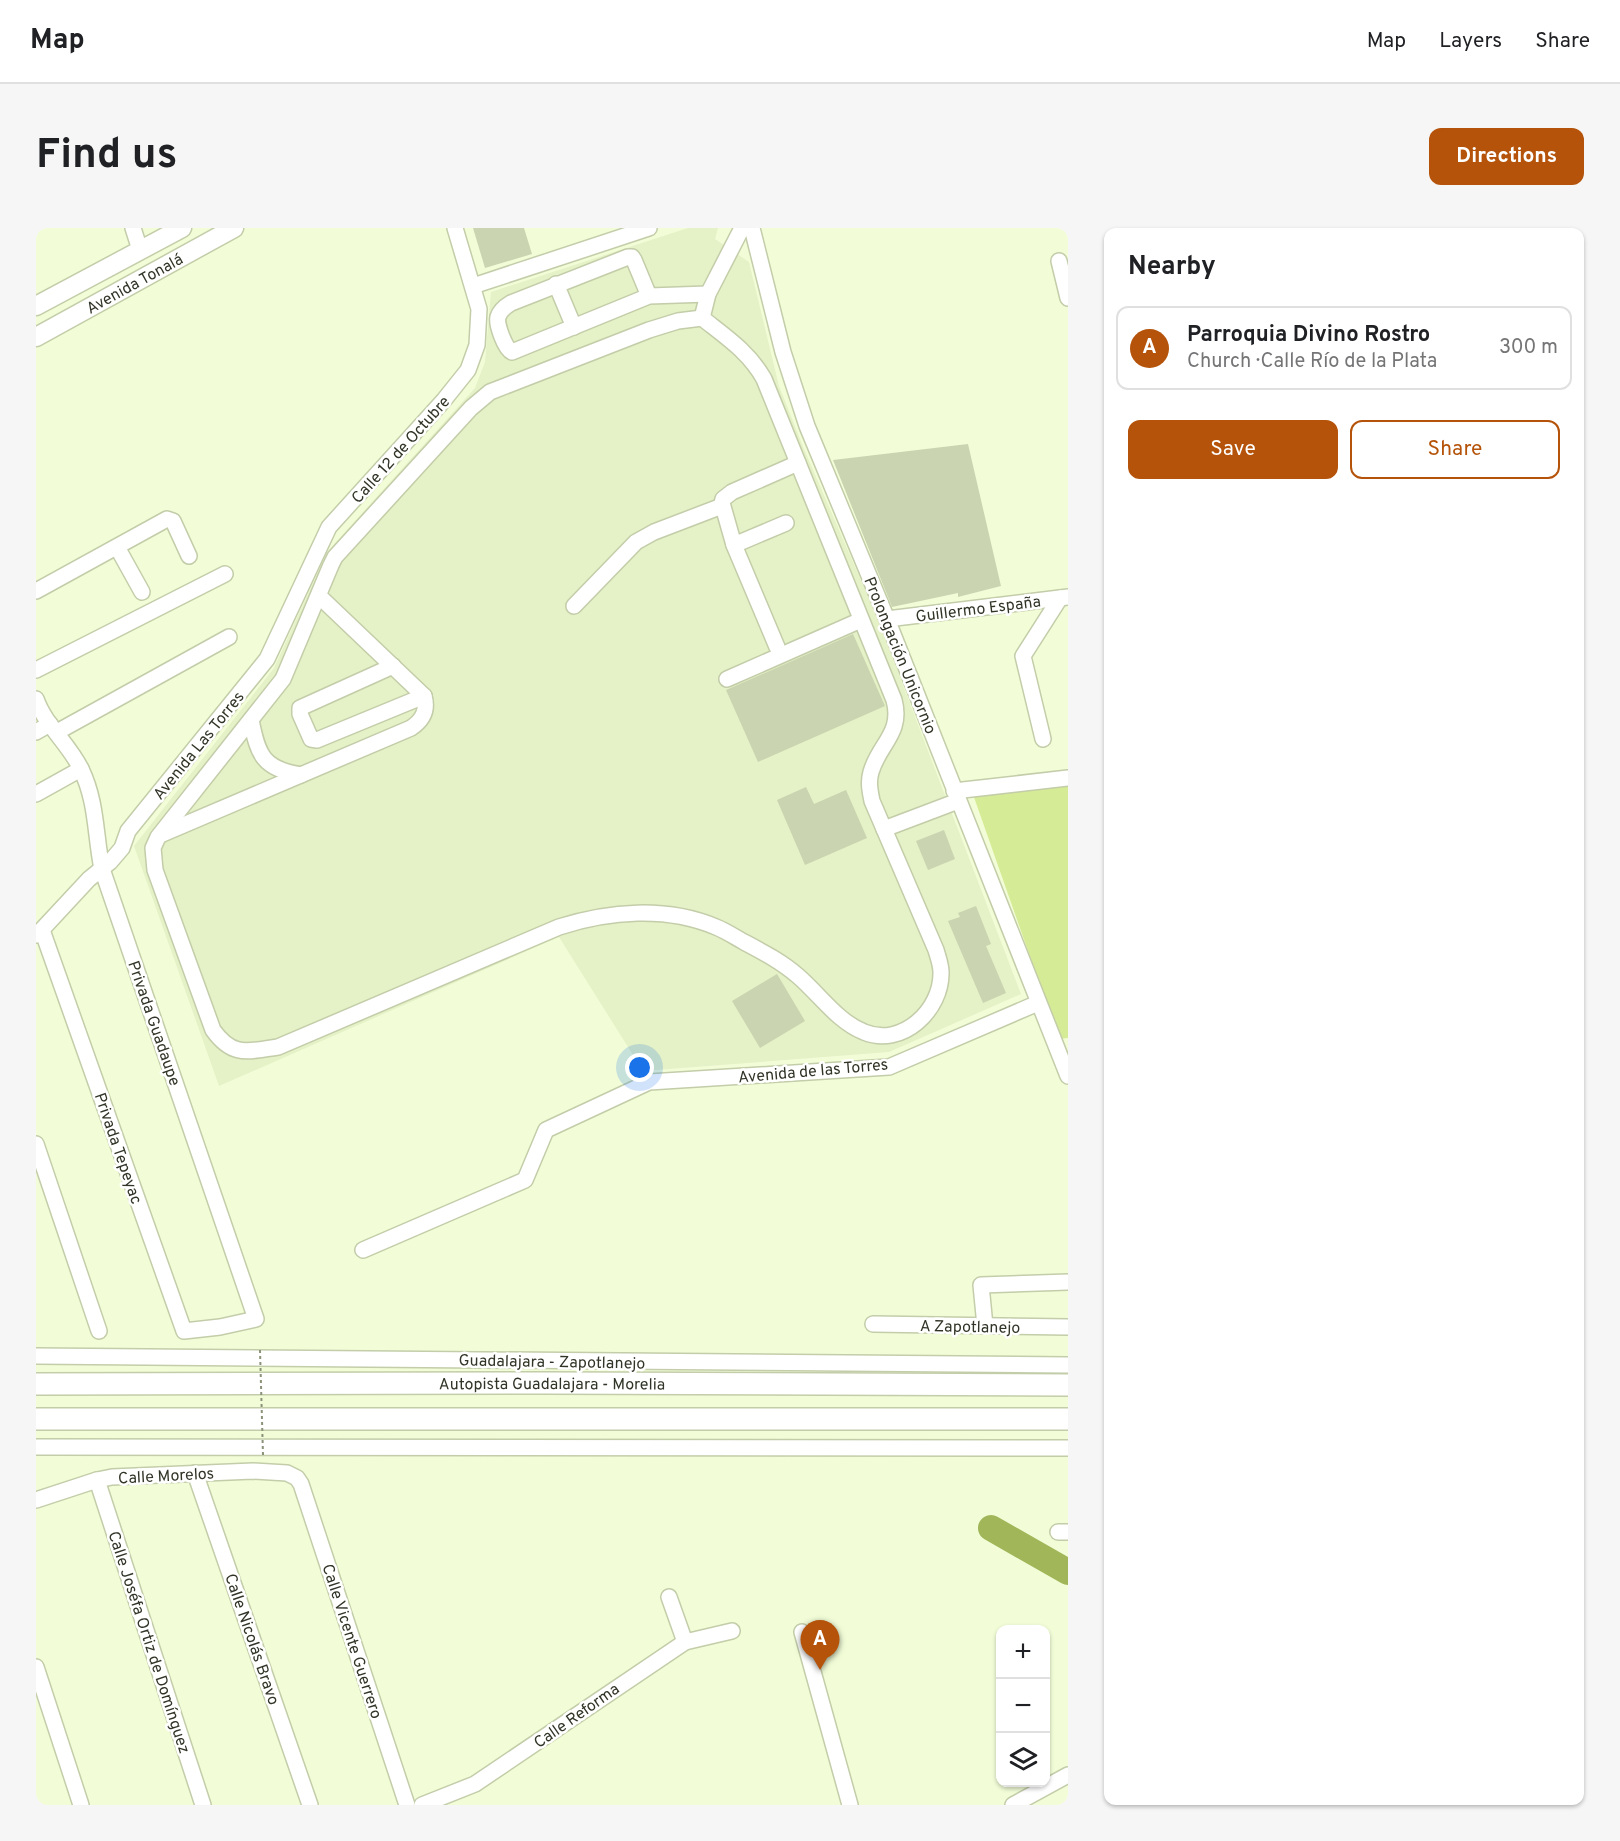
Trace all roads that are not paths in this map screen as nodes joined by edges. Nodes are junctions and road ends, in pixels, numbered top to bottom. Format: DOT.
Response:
graph roads {
  1 [pos="133,228"];
  2 [pos="182,228"];
  3 [pos="234,228"];
  4 [pos="455,228"];
  5 [pos="650,228"];
  6 [pos="742,228"];
  7 [pos="752,228"];
  8 [pos="140,250"];
  9 [pos="1059,261"];
  10 [pos="556,284"];
  11 [pos="473,286"];
  12 [pos="708,294"];
  13 [pos="649,296"];
  14 [pos="1068,298"];
  15 [pos="36,306"];
  16 [pos="702,318"];
  17 [pos="574,327"];
  18 [pos="36,337"];
  19 [pos="798,463"];
  20 [pos="722,506"];
  21 [pos="786,524"];
  22 [pos="734,545"];
  23 [pos="117,547"];
  24 [pos="189,556"];
  25 [pos="225,574"];
  26 [pos="36,591"];
  27 [pos="142,592"];
  28 [pos="319,596"];
  29 [pos="1064,598"];
  30 [pos="574,606"];
  31 [pos="887,619"];
  32 [pos="861,620"];
  33 [pos="229,637"];
  34 [pos="777,647"];
  35 [pos="267,659"];
  36 [pos="393,666"];
  37 [pos="36,670"];
  38 [pos="727,679"];
  39 [pos="424,696"];
  40 [pos="36,699"];
  41 [pos="251,720"];
  42 [pos="54,728"];
  43 [pos="36,732"];
  44 [pos="1043,739"];
  45 [pos="81,769"];
  46 [pos="301,775"];
  47 [pos="1068,778"];
  48 [pos="36,794"];
  49 [pos="956,796"];
  50 [pos="884,829"];
  51 [pos="158,837"];
  52 [pos="101,864"];
  53 [pos="39,933"];
  54 [pos="1038,1003"];
  55 [pos="1063,1053"];
  56 [pos="1068,1076"];
  57 [pos="36,1144"];
  58 [pos="40,1167"];
  59 [pos="363,1250"];
  60 [pos="1068,1281"];
  61 [pos="873,1324"];
  62 [pos="985,1326"];
  63 [pos="220,1327"];
  64 [pos="1068,1327"];
  65 [pos="99,1332"];
  66 [pos="36,1356"];
  67 [pos="1068,1365"];
  68 [pos="36,1383"];
  69 [pos="1068,1385"];
  70 [pos="36,1419"];
  71 [pos="1068,1419"];
  72 [pos="36,1447"];
  73 [pos="1068,1448"];
  74 [pos="195,1473"];
  75 [pos="297,1478"];
  76 [pos="97,1480"];
  77 [pos="36,1500"];
  78 [pos="669,1597"];
  79 [pos="732,1631"];
  80 [pos="802,1632"];
  81 [pos="685,1642"];
  82 [pos="36,1667"];
  83 [pos="1068,1775"];
  84 [pos="81,1805"];
  85 [pos="203,1805"];
  86 [pos="310,1805"];
  87 [pos="407,1805"];
  88 [pos="422,1805"];
  89 [pos="850,1805"];
  90 [pos="1013,1805"];
  1 -- 8 [label="street"];
  2 -- 8 [label="main road, Avenida Tonalá"];
  3 -- 18 [label="main road, Avenida Tonalá"];
  4 -- 11 [label="street, Calle 12 de Octubre"];
  5 -- 11 [label="street"];
  6 -- 12 [label="street"];
  7 -- 31 [label="street, Prolongación Unicornio"];
  8 -- 15 [label="main road, Avenida Tonalá"];
  9 -- 14 [label="street"];
  10 -- 13 [label="street"];
  10 -- 17 [label="street"];
  10 -- 17 [label="street"];
  11 -- 35 [label="street, Calle 12 de Octubre"];
  12 -- 13 [label="street"];
  12 -- 16 [label="street"];
  13 -- 17 [label="street"];
  16 -- 19 [label="street"];
  16 -- 28 [label="street"];
  19 -- 20 [label="street"];
  19 -- 32 [label="street"];
  20 -- 22 [label="street"];
  20 -- 30 [label="street"];
  21 -- 22 [label="street"];
  22 -- 34 [label="street"];
  23 -- 24 [label="street"];
  23 -- 26 [label="street"];
  23 -- 27 [label="street"];
  25 -- 37 [label="street"];
  28 -- 36 [label="street"];
  28 -- 41 [label="street"];
  29 -- 31 [label="street, Guillermo España"];
  29 -- 44 [label="street"];
  31 -- 49 [label="street, Prolongación Unicornio"];
  32 -- 38 [label="street"];
  32 -- 50 [label="street"];
  33 -- 42 [label="street"];
  35 -- 52 [label="street, Avenida Las Torres"];
  36 -- 39 [label="street"];
  36 -- 39 [label="street"];
  39 -- 46 [label="street"];
  40 -- 42 [label="street, Privada Guadaupe"];
  41 -- 46 [label="street"];
  41 -- 51 [label="street"];
  42 -- 43 [label="street"];
  42 -- 45 [label="street, Privada Guadaupe"];
  45 -- 48 [label="street"];
  45 -- 52 [label="street, Privada Guadaupe"];
  46 -- 51 [label="street"];
  47 -- 49 [label="street"];
  49 -- 50 [label="street"];
  49 -- 54 [label="street, Prolongación Unicornio"];
  50 -- 51 [label="street"];
  52 -- 53 [label="street, Avenida Las Torres"];
  52 -- 63 [label="street, Privada Guadaupe"];
  53 -- 63 [label="street, Privada Tepeyac"];
  54 -- 55 [label="street, Prolongación Unicornio"];
  54 -- 59 [label="street, Avenida de las Torres"];
  55 -- 56 [label="street, Prolongación Unicornio"];
  57 -- 58 [label="street"];
  58 -- 65 [label="street"];
  60 -- 62 [label="street"];
  61 -- 62 [label="street, A Zapotlanejo"];
  62 -- 64 [label="street, A Zapotlanejo"];
  66 -- 67 [label="street, Guadalajara - Zapotlanejo"];
  68 -- 69 [label="highway, Autopista Guadalajara - Morelia"];
  70 -- 71 [label="highway"];
  72 -- 73 [label="street"];
  74 -- 75 [label="street, Calle Morelos"];
  74 -- 76 [label="street, Calle Morelos"];
  74 -- 86 [label="street, Calle Nicolás Bravo"];
  75 -- 87 [label="street, Calle Vicente Guerrero"];
  76 -- 77 [label="street, Calle Morelos"];
  76 -- 85 [label="street, Calle Joséfa Ortiz de Domínguez"];
  78 -- 81 [label="street"];
  79 -- 81 [label="street, Calle Reforma"];
  80 -- 89 [label="street"];
  81 -- 88 [label="street, Calle Reforma"];
  82 -- 84 [label="street"];
  83 -- 90 [label="street"];
}
